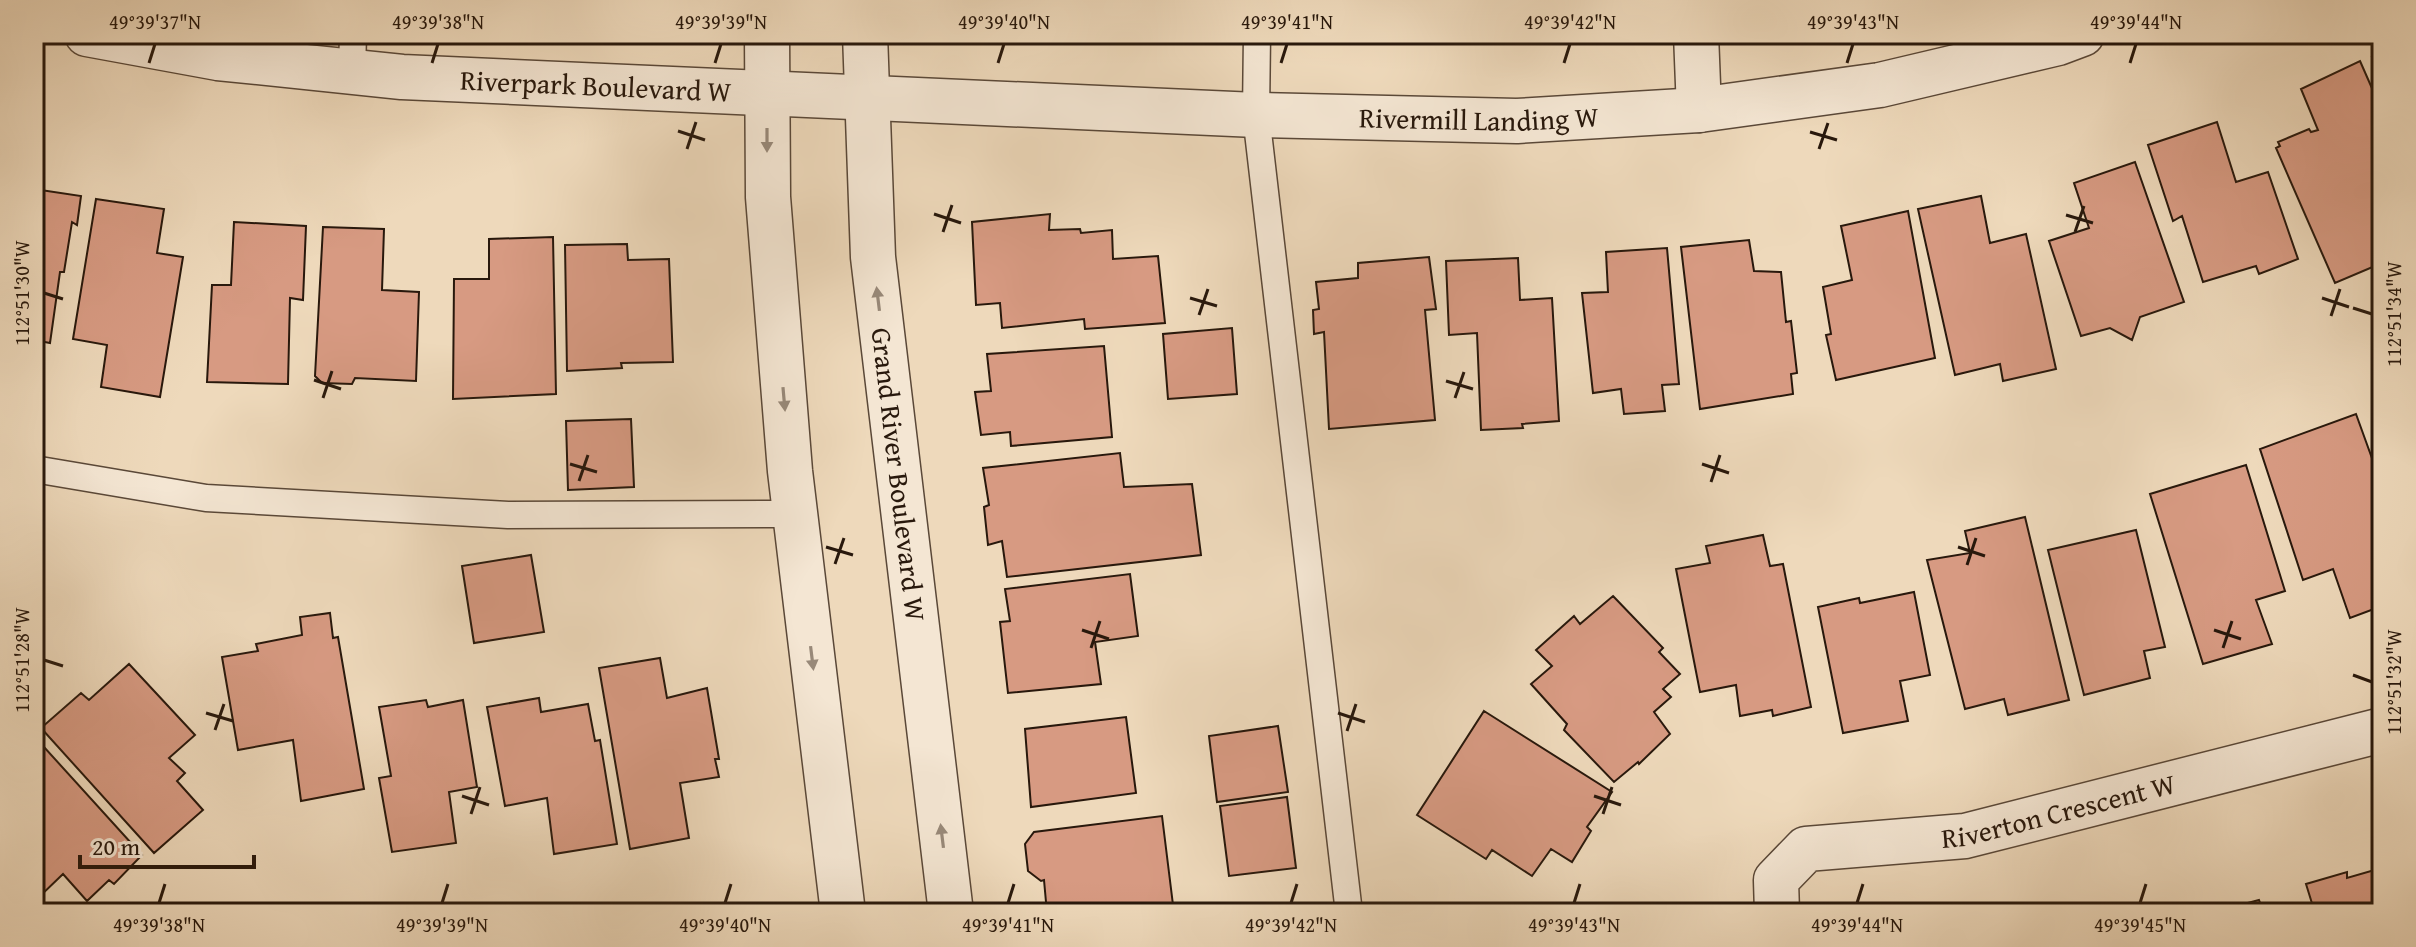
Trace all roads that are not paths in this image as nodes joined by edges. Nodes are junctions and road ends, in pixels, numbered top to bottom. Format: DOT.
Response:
graph roads {
  1 [pos="87,34"];
  2 [pos="767,34"];
  3 [pos="865,34"];
  4 [pos="1257,34"];
  5 [pos="1696,34"];
  6 [pos="2082,34"];
  7 [pos="352,53"];
  8 [pos="767,93"];
  9 [pos="867,97"];
  10 [pos="1699,110"];
  11 [pos="1256,115"];
  12 [pos="34,469"];
  13 [pos="795,514"];
  14 [pos="2382,730"];
  15 [pos="843,913"];
  16 [pos="951,913"];
  17 [pos="1349,913"];
  18 [pos="1777,913"];
  1 -- 7 [label="street, Riverpark Boulevard W"];
  2 -- 8 [label="street"];
  3 -- 9 [label="street, Grand River Boulevard W"];
  4 -- 11 [label="lane"];
  5 -- 10 [label="street"];
  6 -- 10 [label="street, Rivermill Landing W"];
  7 -- 8 [label="street, Riverpark Boulevard W"];
  8 -- 9 [label="street, Riverpark Boulevard W"];
  8 -- 13 [label="street, one-way"];
  9 -- 11 [label="street, Rivermill Landing W"];
  16 -- 9 [label="street, Grand River Boulevard W, one-way"];
  10 -- 11 [label="street, Rivermill Landing W"];
  11 -- 17 [label="lane"];
  12 -- 13 [label="lane"];
  13 -- 15 [label="street, one-way"];
  14 -- 18 [label="street, Riverton Crescent W"];
}
